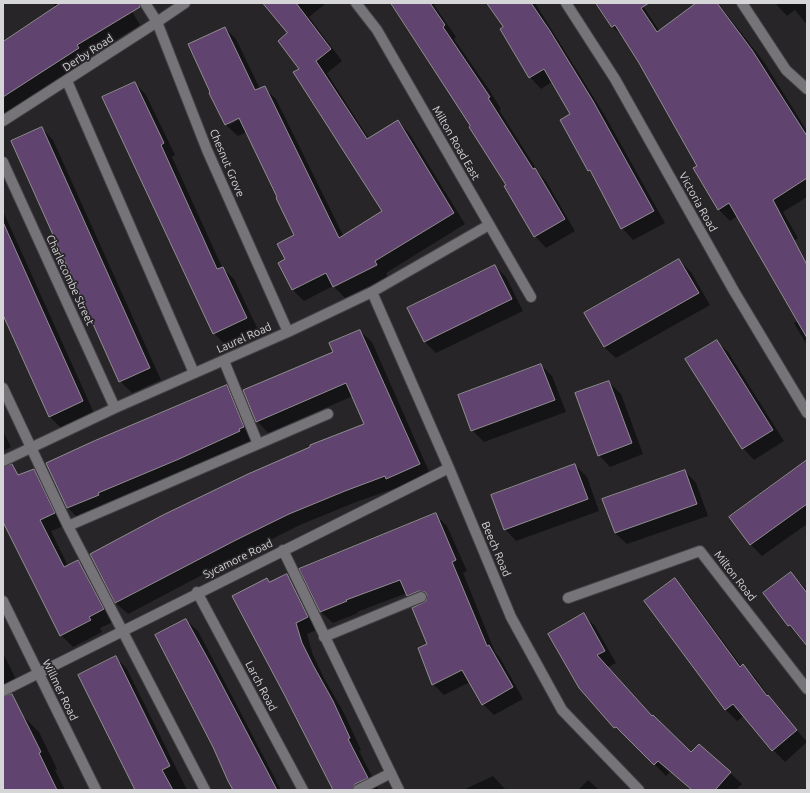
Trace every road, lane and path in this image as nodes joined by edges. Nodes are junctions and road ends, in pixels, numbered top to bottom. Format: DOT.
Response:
graph roads {
  1 [pos="145,3"];
  2 [pos="185,3"];
  3 [pos="356,3"];
  4 [pos="566,3"];
  5 [pos="742,3"];
  6 [pos="157,22"];
  7 [pos="67,81"];
  8 [pos="807,89"];
  9 [pos="3,121"];
  10 [pos="3,162"];
  11 [pos="489,225"];
  12 [pos="372,292"];
  13 [pos="531,298"];
  14 [pos="288,332"];
  15 [pos="224,361"];
  16 [pos="194,373"];
  17 [pos="3,388"];
  18 [pos="116,408"];
  19 [pos="807,413"];
  20 [pos="328,414"];
  21 [pos="258,444"];
  22 [pos="30,448"];
  23 [pos="3,461"];
  24 [pos="449,468"];
  25 [pos="68,526"];
  26 [pos="283,550"];
  27 [pos="197,592"];
  28 [pos="421,597"];
  29 [pos="568,598"];
  30 [pos="3,601"];
  31 [pos="123,630"];
  32 [pos="324,637"];
  33 [pos="38,673"];
  34 [pos="807,689"];
  35 [pos="3,690"];
  36 [pos="391,773"];
  37 [pos="96,790"];
  38 [pos="205,790"];
  39 [pos="303,790"];
  40 [pos="358,790"];
  41 [pos="399,790"];
  42 [pos="639,790"];
  1 -- 6 [label="street, Chesnut Grove"];
  2 -- 6 [label="street, Derby Road"];
  3 -- 11 [label="street, Milton Road East"];
  4 -- 19 [label="street, Victoria Road"];
  5 -- 8 [label="street"];
  6 -- 7 [label="street, Derby Road"];
  6 -- 14 [label="street, Chesnut Grove"];
  7 -- 9 [label="street, Derby Road"];
  7 -- 16 [label="street"];
  10 -- 18 [label="street, Charlecombe Street"];
  11 -- 12 [label="street, Laurel Road"];
  11 -- 13 [label="street, Milton Road East"];
  12 -- 14 [label="street, Laurel Road"];
  12 -- 24 [label="street, Beech Road"];
  14 -- 15 [label="street, Laurel Road"];
  15 -- 16 [label="street, Laurel Road"];
  15 -- 21 [label="street"];
  16 -- 18 [label="street, Laurel Road"];
  17 -- 22 [label="street"];
  18 -- 22 [label="street, Laurel Road"];
  20 -- 21 [label="street"];
  21 -- 25 [label="street"];
  22 -- 23 [label="street, Laurel Road"];
  22 -- 25 [label="street"];
  24 -- 26 [label="street, Sycamore Road"];
  24 -- 42 [label="street, Beech Road"];
  25 -- 31 [label="street"];
  26 -- 27 [label="street, Sycamore Road"];
  26 -- 32 [label="street"];
  27 -- 31 [label="street, Sycamore Road"];
  27 -- 39 [label="street, Larch Road"];
  28 -- 32 [label="street"];
  29 -- 34 [label="street, Milton Road"];
  30 -- 33 [label="street, Willmer Road"];
  31 -- 33 [label="street, Sycamore Road"];
  31 -- 38 [label="street"];
  32 -- 36 [label="street"];
  33 -- 35 [label="street, Sycamore Road"];
  33 -- 37 [label="street, Willmer Road"];
  36 -- 40 [label="street"];
  36 -- 41 [label="street"];
}
